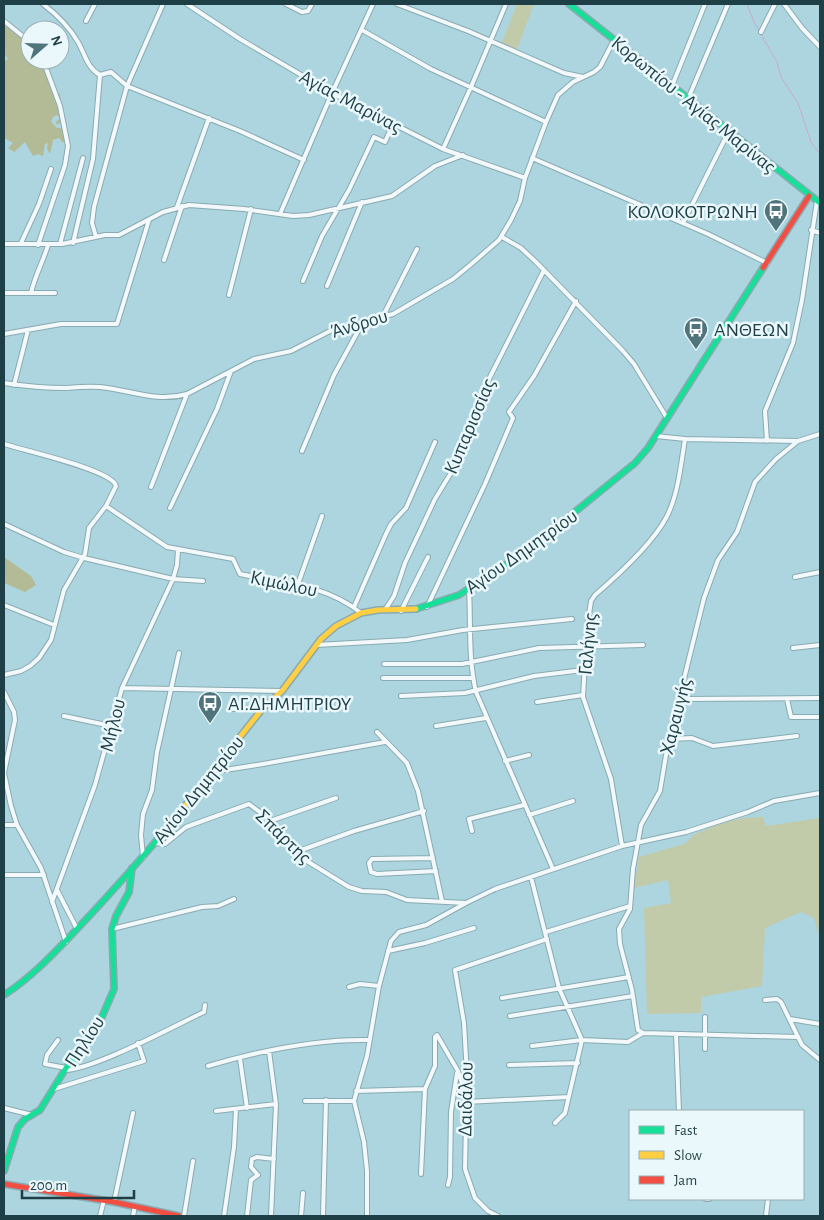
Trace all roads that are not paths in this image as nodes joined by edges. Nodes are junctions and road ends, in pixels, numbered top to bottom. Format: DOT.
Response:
graph roads {
  1 [pos="43,4"];
  2 [pos="95,4"];
  3 [pos="163,4"];
  4 [pos="187,4"];
  5 [pos="286,4"];
  6 [pos="312,4"];
  7 [pos="373,4"];
  8 [pos="397,4"];
  9 [pos="506,4"];
  10 [pos="569,4"];
  11 [pos="705,4"];
  12 [pos="728,4"];
  13 [pos="775,4"];
  14 [pos="784,4"];
  15 [pos="4,21"];
  16 [pos="86,21"];
  17 [pos="362,30"];
  18 [pos="761,32"];
  19 [pos="20,34"];
  20 [pos="614,40"];
  21 [pos="491,41"];
  22 [pos="820,47"];
  23 [pos="47,70"];
  24 [pos="100,75"];
  25 [pos="583,77"];
  26 [pos="127,86"];
  27 [pos="672,86"];
  28 [pos="471,87"];
  29 [pos="332,93"];
  30 [pos="688,99"];
  31 [pos="208,118"];
  32 [pos="546,122"];
  33 [pos="393,124"];
  34 [pos="729,131"];
  35 [pos="442,148"];
  36 [pos="464,155"];
  37 [pos="83,158"];
  38 [pos="532,158"];
  39 [pos="304,160"];
  40 [pos="51,169"];
  41 [pos="525,178"];
  42 [pos="809,196"];
  43 [pos="362,202"];
  44 [pos="818,202"];
  45 [pos="182,206"];
  46 [pos="177,207"];
  47 [pos="338,208"];
  48 [pos="252,210"];
  49 [pos="280,214"];
  50 [pos="149,220"];
  51 [pos="684,223"];
  52 [pos="811,230"];
  53 [pos="820,233"];
  54 [pos="96,237"];
  55 [pos="502,237"];
  56 [pos="73,243"];
  57 [pos="4,244"];
  58 [pos="21,244"];
  59 [pos="60,244"];
  60 [pos="38,245"];
  61 [pos="48,245"];
  62 [pos="417,249"];
  63 [pos="164,260"];
  64 [pos="768,264"];
  65 [pos="544,270"];
  66 [pos="303,281"];
  67 [pos="327,286"];
  68 [pos="4,292"];
  69 [pos="31,293"];
  70 [pos="55,293"];
  71 [pos="229,295"];
  72 [pos="576,302"];
  73 [pos="382,318"];
  74 [pos="363,322"];
  75 [pos="28,330"];
  76 [pos="4,334"];
  77 [pos="230,371"];
  78 [pos="4,384"];
  79 [pos="14,385"];
  80 [pos="187,394"];
  81 [pos="667,418"];
  82 [pos="820,434"];
  83 [pos="656,436"];
  84 [pos="685,439"];
  85 [pos="768,441"];
  86 [pos="798,441"];
  87 [pos="436,442"];
  88 [pos="4,444"];
  89 [pos="302,451"];
  90 [pos="151,487"];
  91 [pos="106,506"];
  92 [pos="170,508"];
  93 [pos="322,516"];
  94 [pos="4,524"];
  95 [pos="178,550"];
  96 [pos="428,557"];
  97 [pos="84,558"];
  98 [pos="820,572"];
  99 [pos="796,576"];
  100 [pos="173,579"];
  101 [pos="203,581"];
  102 [pos="298,584"];
  103 [pos="470,589"];
  104 [pos="4,605"];
  105 [pos="427,606"];
  106 [pos="354,607"];
  107 [pos="386,610"];
  108 [pos="401,611"];
  109 [pos="361,613"];
  110 [pos="572,619"];
  111 [pos="54,625"];
  112 [pos="472,629"];
  113 [pos="316,645"];
  114 [pos="643,645"];
  115 [pos="585,646"];
  116 [pos="820,646"];
  117 [pos="793,648"];
  118 [pos="180,653"];
  119 [pos="470,662"];
  120 [pos="384,664"];
  121 [pos="583,670"];
  122 [pos="4,675"];
  123 [pos="384,678"];
  124 [pos="473,678"];
  125 [pos="122,688"];
  126 [pos="171,690"];
  127 [pos="282,691"];
  128 [pos="4,692"];
  129 [pos="476,692"];
  130 [pos="583,695"];
  131 [pos="401,696"];
  132 [pos="820,698"];
  133 [pos="679,699"];
  134 [pos="787,700"];
  135 [pos="4,701"];
  136 [pos="9,702"];
  137 [pos="537,702"];
  138 [pos="263,708"];
  139 [pos="229,709"];
  140 [pos="64,716"];
  141 [pos="820,717"];
  142 [pos="486,718"];
  143 [pos="111,726"];
  144 [pos="436,726"];
  145 [pos="377,732"];
  146 [pos="797,736"];
  147 [pos="670,739"];
  148 [pos="385,742"];
  149 [pos="529,755"];
  150 [pos="504,761"];
  151 [pos="214,769"];
  152 [pos="4,773"];
  153 [pos="820,793"];
  154 [pos="336,798"];
  155 [pos="573,801"];
  156 [pos="524,805"];
  157 [pos="4,806"];
  158 [pos="11,806"];
  159 [pos="424,811"];
  160 [pos="529,815"];
  161 [pos="270,822"];
  162 [pos="4,825"];
  163 [pos="18,825"];
  164 [pos="472,831"];
  165 [pos="638,842"];
  166 [pos="155,843"];
  167 [pos="622,846"];
  168 [pos="296,852"];
  169 [pos="143,857"];
  170 [pos="433,858"];
  171 [pos="132,868"];
  172 [pos="553,870"];
  173 [pos="436,871"];
  174 [pos="4,875"];
  175 [pos="44,875"];
  176 [pos="531,877"];
  177 [pos="57,890"];
  178 [pos="234,898"];
  179 [pos="442,901"];
  180 [pos="52,902"];
  181 [pos="466,903"];
  182 [pos="630,906"];
  183 [pos="474,928"];
  184 [pos="77,929"];
  185 [pos="112,930"];
  186 [pos="546,932"];
  187 [pos="547,938"];
  188 [pos="66,942"];
  189 [pos="388,951"];
  190 [pos="629,977"];
  191 [pos="379,986"];
  192 [pos="348,987"];
  193 [pos="560,988"];
  194 [pos="4,995"];
  195 [pos="633,996"];
  196 [pos="502,998"];
  197 [pos="765,1000"];
  198 [pos="205,1005"];
  199 [pos="567,1006"];
  200 [pos="510,1016"];
  201 [pos="705,1018"];
  202 [pos="790,1019"];
  203 [pos="820,1024"];
  204 [pos="643,1033"];
  205 [pos="676,1034"];
  206 [pos="705,1036"];
  207 [pos="797,1037"];
  208 [pos="58,1040"];
  209 [pos="368,1040"];
  210 [pos="582,1040"];
  211 [pos="138,1044"];
  212 [pos="532,1046"];
  213 [pos="705,1049"];
  214 [pos="269,1051"];
  215 [pos="240,1059"];
  216 [pos="820,1060"];
  217 [pos="578,1063"];
  218 [pos="509,1065"];
  219 [pos="208,1066"];
  220 [pos="65,1069"];
  221 [pos="458,1071"];
  222 [pos="425,1089"];
  223 [pos="54,1090"];
  224 [pos="356,1090"];
  225 [pos="465,1090"];
  226 [pos="569,1097"];
  227 [pos="326,1100"];
  228 [pos="305,1101"];
  229 [pos="354,1101"];
  230 [pos="465,1102"];
  231 [pos="276,1104"];
  232 [pos="4,1108"];
  233 [pos="247,1108"];
  234 [pos="236,1109"];
  235 [pos="679,1110"];
  236 [pos="216,1111"];
  237 [pos="132,1113"];
  238 [pos="32,1115"];
  239 [pos="555,1123"];
  240 [pos="274,1159"];
  241 [pos="193,1161"];
  242 [pos="4,1171"];
  243 [pos="421,1174"];
  244 [pos="4,1184"];
  245 [pos="448,1185"];
  246 [pos="303,1193"];
  247 [pos="104,1200"];
  248 [pos="768,1200"];
  249 [pos="114,1202"];
  250 [pos="135,1206"];
  251 [pos="152,1213"];
  252 [pos="100,1216"];
  253 [pos="133,1216"];
  254 [pos="179,1216"];
  255 [pos="184,1216"];
  256 [pos="224,1216"];
  257 [pos="247,1216"];
  258 [pos="271,1216"];
  259 [pos="301,1216"];
  260 [pos="323,1216"];
  261 [pos="367,1216"];
  262 [pos="498,1216"];
  263 [pos="766,1216"];
  1 -- 24 [label="street"];
  2 -- 16 [label="street"];
  3 -- 26 [label="street"];
  4 -- 29 [label="street, Αγίας Μαρίνας"];
  5 -- 6 [label="street"];
  7 -- 17 [label="street"];
  8 -- 21 [label="street"];
  9 -- 21 [label="street"];
  10 -- 20 [label="street, Κορωπίου - Αγίας Μαρίνας"];
  11 -- 27 [label="street"];
  12 -- 30 [label="street"];
  13 -- 18 [label="street"];
  14 -- 22 [label="street"];
  15 -- 19 [label="street"];
  17 -- 28 [label="street"];
  17 -- 29 [label="street"];
  20 -- 25 [label="street, Άνδρου"];
  20 -- 27 [label="street, Κορωπίου - Αγίας Μαρίνας"];
  21 -- 25 [label="street"];
  21 -- 28 [label="street"];
  23 -- 60 [label="street"];
  24 -- 26 [label="street"];
  24 -- 56 [label="street"];
  25 -- 32 [label="street, Άνδρου"];
  26 -- 31 [label="street"];
  26 -- 54 [label="street"];
  27 -- 30 [label="street, Κορωπίου - Αγίας Μαρίνας"];
  28 -- 32 [label="street"];
  28 -- 35 [label="street"];
  29 -- 33 [label="street, Αγίας Μαρίνας"];
  29 -- 39 [label="street"];
  30 -- 34 [label="street, Κορωπίου - Αγίας Μαρίνας"];
  31 -- 39 [label="street"];
  31 -- 46 [label="street"];
  32 -- 38 [label="street, Άνδρου"];
  33 -- 35 [label="street, Αγίας Μαρίνας"];
  33 -- 47 [label="street"];
  34 -- 42 [label="street, Κορωπίου - Αγίας Μαρίνας"];
  34 -- 51 [label="street"];
  35 -- 36 [label="street, Αγίας Μαρίνας"];
  36 -- 41 [label="street, Αγίας Μαρίνας"];
  36 -- 43 [label="street"];
  37 -- 59 [label="street"];
  38 -- 41 [label="street, Άνδρου"];
  38 -- 51 [label="street"];
  39 -- 49 [label="street"];
  40 -- 58 [label="street"];
  41 -- 55 [label="street, Άνδρου"];
  42 -- 44 [label="street, Κορωπίου - Αγίας Μαρίνας"];
  42 -- 64 [label="street, Αγίου Δημητρίου"];
  43 -- 47 [label="street"];
  43 -- 67 [label="street"];
  44 -- 52 [label="street"];
  45 -- 46 [label="street"];
  45 -- 48 [label="street"];
  45 -- 63 [label="street"];
  46 -- 50 [label="street"];
  47 -- 49 [label="street"];
  47 -- 66 [label="street"];
  48 -- 49 [label="street"];
  48 -- 71 [label="street"];
  50 -- 54 [label="street"];
  50 -- 75 [label="street"];
  51 -- 64 [label="street"];
  52 -- 53 [label="street"];
  52 -- 85 [label="street"];
  54 -- 56 [label="street"];
  55 -- 65 [label="street"];
  55 -- 73 [label="street, Άνδρου"];
  56 -- 59 [label="street"];
  57 -- 58 [label="street"];
  58 -- 60 [label="street"];
  59 -- 61 [label="street"];
  60 -- 61 [label="street"];
  61 -- 69 [label="street"];
  62 -- 73 [label="street"];
  64 -- 81 [label="street, Αγίου Δημητρίου"];
  65 -- 72 [label="street"];
  65 -- 107 [label="street, Κυπαρισσίας"];
  68 -- 69 [label="street"];
  69 -- 70 [label="street"];
  72 -- 81 [label="street"];
  72 -- 105 [label="street"];
  73 -- 74 [label="street, Άνδρου"];
  74 -- 77 [label="street, Άνδρου"];
  74 -- 89 [label="street"];
  75 -- 76 [label="street"];
  75 -- 79 [label="street"];
  77 -- 80 [label="street, Άνδρου"];
  77 -- 92 [label="street"];
  78 -- 79 [label="street, Άνδρου"];
  79 -- 80 [label="street, Άνδρου"];
  80 -- 90 [label="street"];
  81 -- 83 [label="street, Αγίου Δημητρίου"];
  82 -- 86 [label="street, Χαραυγής"];
  83 -- 84 [label="street"];
  83 -- 103 [label="street, Αγίου Δημητρίου"];
  84 -- 85 [label="street"];
  84 -- 115 [label="street, Γαλήνης"];
  85 -- 86 [label="street"];
  86 -- 133 [label="street, Χαραυγής"];
  87 -- 106 [label="street"];
  88 -- 91 [label="street"];
  91 -- 95 [label="street, Κιμώλου"];
  91 -- 97 [label="street"];
  93 -- 102 [label="street"];
  94 -- 97 [label="street"];
  95 -- 100 [label="street, Μήλου"];
  95 -- 102 [label="street, Κιμώλου"];
  96 -- 108 [label="street"];
  97 -- 100 [label="street"];
  97 -- 111 [label="street"];
  98 -- 99 [label="street"];
  100 -- 101 [label="street"];
  100 -- 125 [label="street, Μήλου"];
  102 -- 106 [label="street, Κιμώλου"];
  103 -- 105 [label="street, Αγίου Δημητρίου"];
  103 -- 112 [label="street"];
  104 -- 111 [label="street"];
  105 -- 108 [label="street, Αγίου Δημητρίου"];
  106 -- 109 [label="street, Κιμώλου"];
  107 -- 108 [label="street, Αγίου Δημητρίου"];
  107 -- 109 [label="street, Αγίου Δημητρίου"];
  109 -- 113 [label="street, Αγίου Δημητρίου"];
  110 -- 112 [label="street"];
  111 -- 122 [label="street"];
  112 -- 113 [label="street"];
  112 -- 119 [label="street"];
  113 -- 127 [label="street, Αγίου Δημητρίου"];
  114 -- 115 [label="street"];
  115 -- 119 [label="street"];
  115 -- 121 [label="street, Γαλήνης"];
  116 -- 117 [label="street"];
  118 -- 126 [label="street"];
  119 -- 120 [label="street"];
  119 -- 124 [label="street"];
  121 -- 129 [label="street"];
  121 -- 130 [label="street, Γαλήνης"];
  123 -- 124 [label="street"];
  124 -- 129 [label="street"];
  125 -- 126 [label="street"];
  125 -- 143 [label="street, Μήλου"];
  126 -- 127 [label="street"];
  126 -- 169 [label="street"];
  127 -- 138 [label="street, Αγίου Δημητρίου"];
  128 -- 136 [label="street"];
  129 -- 131 [label="street"];
  129 -- 142 [label="street"];
  130 -- 137 [label="street"];
  130 -- 167 [label="street, Γαλήνης"];
  132 -- 134 [label="street"];
  133 -- 134 [label="street"];
  133 -- 147 [label="street, Χαραυγής"];
  134 -- 141 [label="street"];
  135 -- 136 [label="street"];
  136 -- 152 [label="street"];
  138 -- 139 [label="street"];
  138 -- 151 [label="street, Αγίου Δημητρίου"];
  140 -- 143 [label="street"];
  142 -- 144 [label="street"];
  142 -- 150 [label="street"];
  143 -- 177 [label="street, Μήλου"];
  145 -- 148 [label="street"];
  146 -- 147 [label="street"];
  147 -- 165 [label="street, Χαραυγής"];
  148 -- 151 [label="street"];
  148 -- 159 [label="street"];
  149 -- 150 [label="street"];
  150 -- 156 [label="street"];
  151 -- 166 [label="street, Αγίου Δημητρίου"];
  152 -- 158 [label="street"];
  153 -- 165 [label="street"];
  154 -- 161 [label="street"];
  155 -- 160 [label="street"];
  156 -- 160 [label="street"];
  156 -- 164 [label="street"];
  157 -- 158 [label="street"];
  158 -- 163 [label="street"];
  159 -- 168 [label="street"];
  159 -- 170 [label="street"];
  160 -- 172 [label="street"];
  161 -- 166 [label="street, Σπάρτης"];
  161 -- 168 [label="street, Σπάρτης"];
  162 -- 163 [label="street"];
  163 -- 175 [label="street"];
  165 -- 167 [label="street"];
  165 -- 182 [label="street, Χαραυγής"];
  166 -- 169 [label="street, Αγίου Δημητρίου"];
  167 -- 172 [label="street"];
  168 -- 179 [label="street, Σπάρτης"];
  169 -- 171 [label="street, Αγίου Δημητρίου"];
  170 -- 173 [label="street"];
  170 -- 173 [label="street"];
  171 -- 184 [label="street, Αγίου Δημητρίου"];
  171 -- 185 [label="street, Πηλίου"];
  172 -- 176 [label="street"];
  173 -- 179 [label="street"];
  174 -- 175 [label="street"];
  175 -- 180 [label="street"];
  176 -- 181 [label="street"];
  176 -- 186 [label="street"];
  177 -- 180 [label="street, Μήλου"];
  177 -- 184 [label="street"];
  178 -- 185 [label="street"];
  179 -- 181 [label="street, Σπάρτης"];
  180 -- 188 [label="street"];
  181 -- 189 [label="street"];
  182 -- 186 [label="street"];
  182 -- 190 [label="street, Χαραυγής"];
  183 -- 189 [label="street"];
  184 -- 188 [label="street, Αγίου Δημητρίου"];
  185 -- 220 [label="street, Πηλίου"];
  186 -- 187 [label="street"];
  187 -- 193 [label="street"];
  187 -- 225 [label="street, Δαιδάλου"];
  188 -- 194 [label="street, Αγίου Δημητρίου"];
  189 -- 191 [label="street"];
  190 -- 193 [label="street"];
  190 -- 195 [label="street, Χαραυγής"];
  191 -- 192 [label="street"];
  191 -- 209 [label="street"];
  193 -- 196 [label="street"];
  193 -- 199 [label="street"];
  195 -- 199 [label="street"];
  195 -- 204 [label="street, Χαραυγής"];
  197 -- 202 [label="street"];
  198 -- 211 [label="street"];
  199 -- 200 [label="street"];
  199 -- 210 [label="street"];
  201 -- 206 [label="street"];
  202 -- 203 [label="street"];
  202 -- 207 [label="street"];
  204 -- 205 [label="street"];
  204 -- 210 [label="street"];
  205 -- 206 [label="street"];
  205 -- 235 [label="street"];
  206 -- 207 [label="street"];
  206 -- 213 [label="street"];
  207 -- 216 [label="street"];
  208 -- 220 [label="street"];
  209 -- 214 [label="street"];
  209 -- 224 [label="street"];
  210 -- 212 [label="street"];
  210 -- 217 [label="street"];
  211 -- 220 [label="street"];
  211 -- 223 [label="street"];
  214 -- 215 [label="street"];
  214 -- 231 [label="street"];
  215 -- 219 [label="street"];
  215 -- 233 [label="street"];
  217 -- 218 [label="street"];
  217 -- 226 [label="street"];
  220 -- 223 [label="street, Πηλίου"];
  221 -- 222 [label="street"];
  221 -- 225 [label="street"];
  221 -- 245 [label="street"];
  222 -- 224 [label="street"];
  222 -- 243 [label="street"];
  223 -- 238 [label="street, Πηλίου"];
  224 -- 229 [label="street"];
  225 -- 230 [label="street, Δαιδάλου"];
  226 -- 230 [label="street"];
  226 -- 239 [label="street"];
  227 -- 228 [label="street"];
  227 -- 229 [label="street"];
  227 -- 260 [label="street"];
  229 -- 261 [label="street"];
  230 -- 262 [label="street, Δαιδάλου"];
  231 -- 233 [label="street"];
  231 -- 240 [label="street"];
  232 -- 238 [label="street"];
  233 -- 234 [label="street"];
  234 -- 236 [label="street"];
  234 -- 256 [label="street"];
  237 -- 249 [label="street"];
  238 -- 242 [label="street, Πηλίου"];
  240 -- 257 [label="street"];
  240 -- 258 [label="street"];
  241 -- 255 [label="street"];
  244 -- 247 [label="street"];
  246 -- 259 [label="street"];
  247 -- 249 [label="street"];
  247 -- 252 [label="street"];
  248 -- 263 [label="street"];
  249 -- 250 [label="street"];
  250 -- 251 [label="street"];
  250 -- 253 [label="street"];
  251 -- 254 [label="street"];
}
